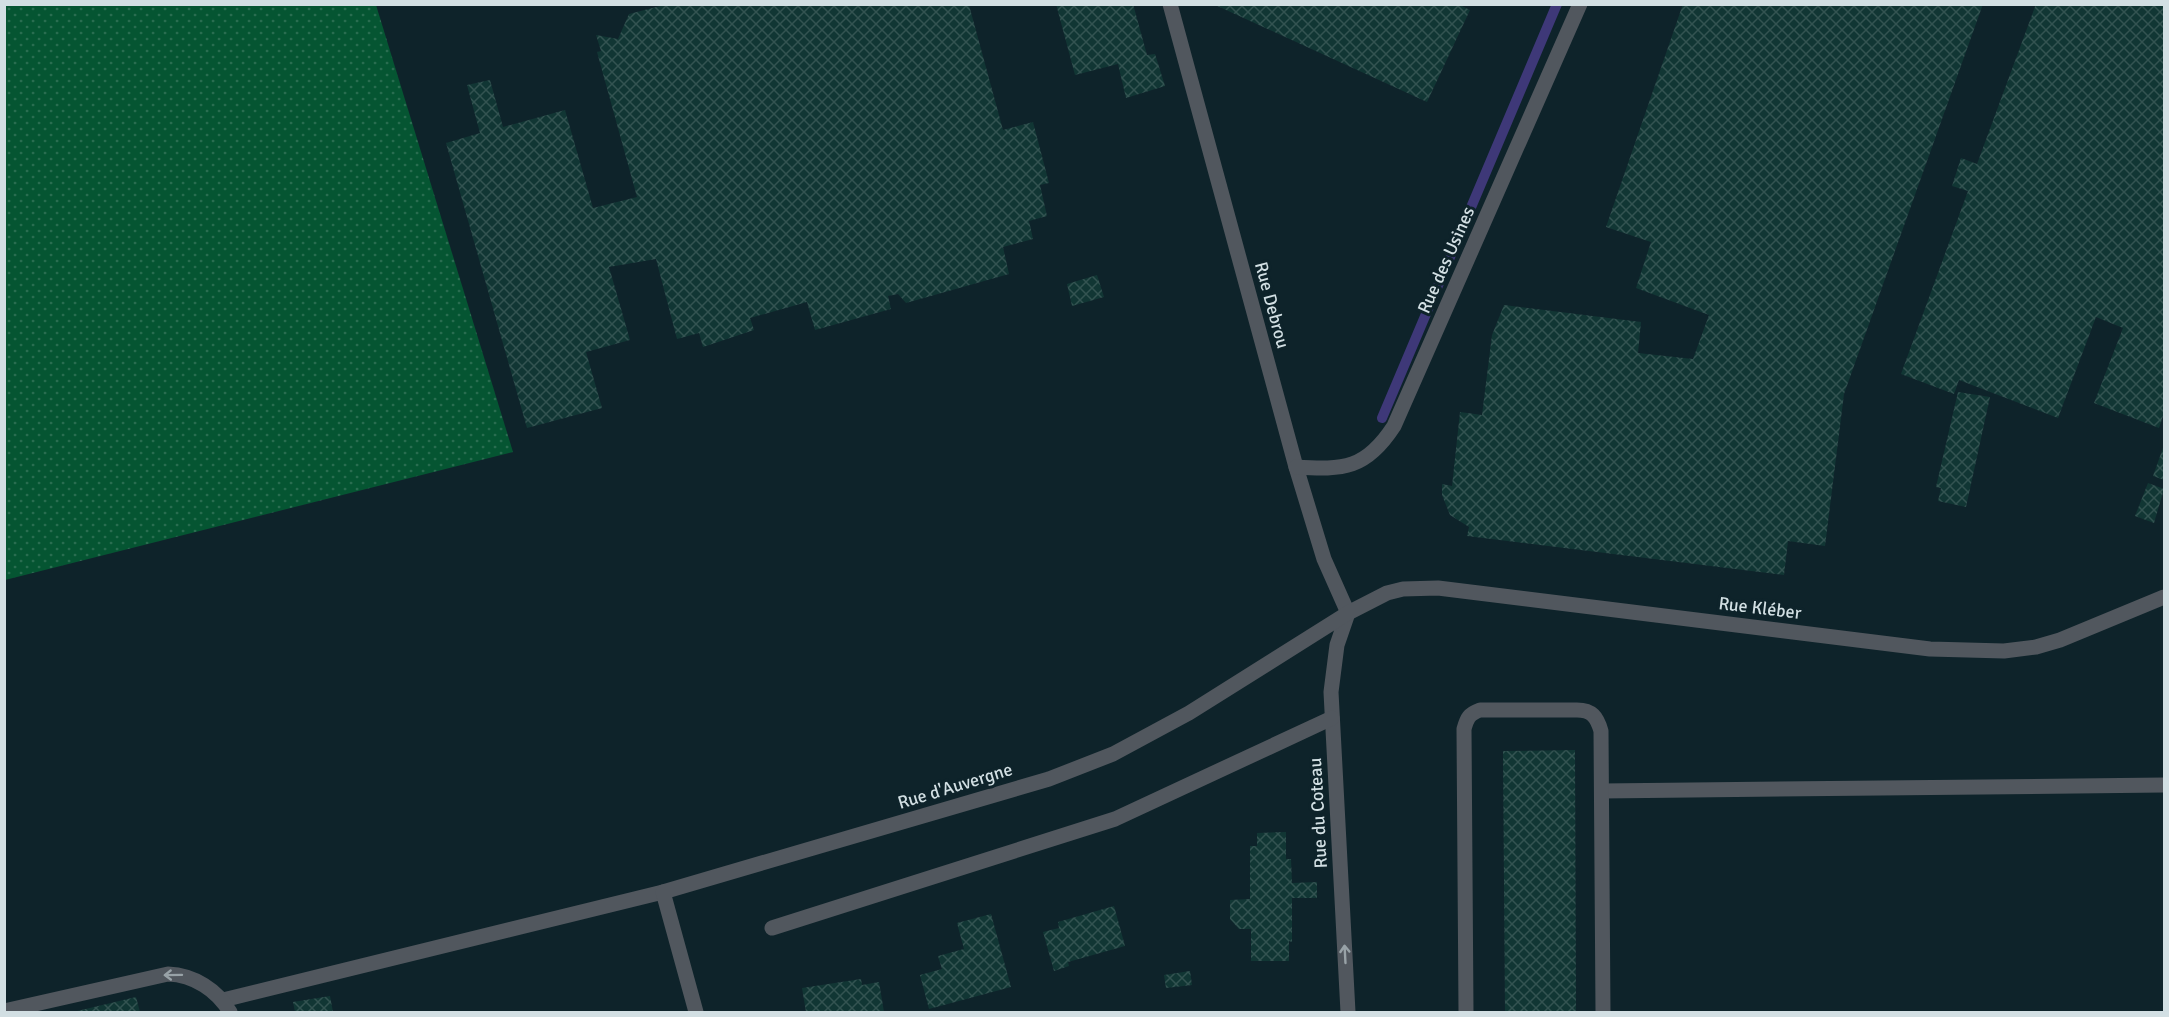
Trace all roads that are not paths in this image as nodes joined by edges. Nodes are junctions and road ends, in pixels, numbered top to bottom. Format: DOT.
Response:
graph roads {
  1 [pos="1170,4"];
  2 [pos="1580,4"];
  3 [pos="1296,467"];
  4 [pos="2164,597"];
  5 [pos="1348,613"];
  6 [pos="1332,718"];
  7 [pos="2164,785"];
  8 [pos="1602,791"];
  9 [pos="663,892"];
  10 [pos="772,928"];
  11 [pos="227,1006"];
  12 [pos="4,1011"];
  13 [pos="696,1012"];
  14 [pos="1348,1012"];
  15 [pos="1466,1012"];
  16 [pos="1603,1012"];
  1 -- 3 [label="street, Rue Debrou"];
  2 -- 3 [label="street, Rue des Usines"];
  3 -- 5 [label="street, Rue Debrou"];
  4 -- 5 [label="street, Rue Kléber"];
  5 -- 6 [label="street, Rue du Coteau"];
  5 -- 9 [label="street, Rue d'Auvergne"];
  6 -- 10 [label="street"];
  14 -- 6 [label="street, Rue du Coteau, one-way"];
  7 -- 8 [label="street"];
  8 -- 15 [label="street"];
  8 -- 16 [label="street"];
  9 -- 11 [label="street, Rue d'Auvergne"];
  9 -- 13 [label="street"];
  11 -- 12 [label="street, one-way"];
}
